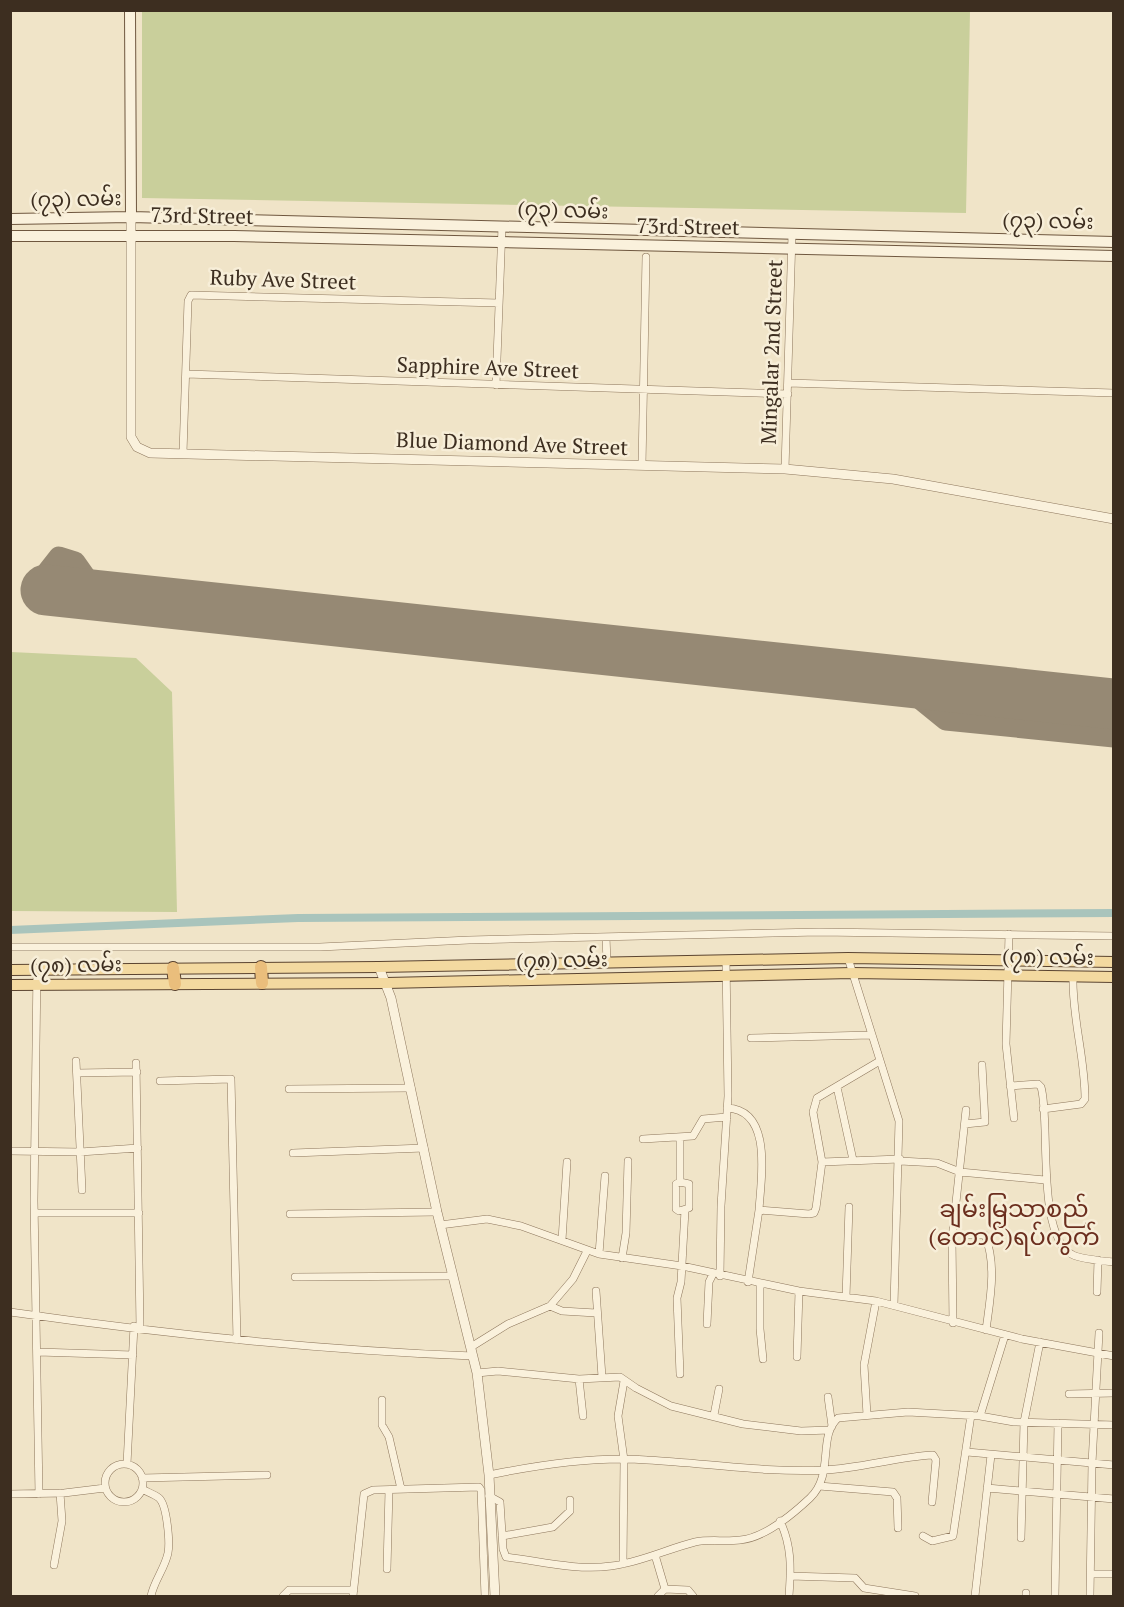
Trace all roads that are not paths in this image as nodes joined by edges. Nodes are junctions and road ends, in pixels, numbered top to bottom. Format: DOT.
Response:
graph roads {
  1 [pos="130,10"];
  2 [pos="131,218"];
  3 [pos="10,219"];
  4 [pos="235,220"];
  5 [pos="502,227"];
  6 [pos="131,235"];
  7 [pos="792,235"];
  8 [pos="10,236"];
  9 [pos="234,236"];
  10 [pos="1113,242"];
  11 [pos="501,243"];
  12 [pos="791,249"];
  13 [pos="1113,256"];
  14 [pos="646,257"];
  15 [pos="499,303"];
  16 [pos="186,374"];
  17 [pos="788,383"];
  18 [pos="496,384"];
  19 [pos="643,389"];
  20 [pos="1113,393"];
  21 [pos="788,394"];
  22 [pos="183,453"];
  23 [pos="642,465"];
  24 [pos="785,469"];
  25 [pos="1113,519"];
  26 [pos="1009,934"];
  27 [pos="1113,936"];
  28 [pos="606,937"];
  29 [pos="10,947"];
  30 [pos="848,958"];
  31 [pos="726,960"];
  32 [pos="1008,961"];
  33 [pos="607,962"];
  34 [pos="1113,962"];
  35 [pos="261,967"];
  36 [pos="379,967"];
  37 [pos="174,968"];
  38 [pos="37,969"];
  39 [pos="10,970"];
  40 [pos="852,973"];
  41 [pos="1008,975"];
  42 [pos="726,976"];
  43 [pos="1073,977"];
  44 [pos="1113,977"];
  45 [pos="262,983"];
  46 [pos="386,983"];
  47 [pos="175,984"];
  48 [pos="10,985"];
  49 [pos="37,985"];
  50 [pos="871,1035"];
  51 [pos="751,1038"];
  52 [pos="76,1061"];
  53 [pos="878,1062"];
  54 [pos="136,1063"];
  55 [pos="982,1065"];
  56 [pos="136,1072"];
  57 [pos="77,1074"];
  58 [pos="160,1081"];
  59 [pos="1010,1086"];
  60 [pos="837,1087"];
  61 [pos="411,1088"];
  62 [pos="289,1089"];
  63 [pos="728,1108"];
  64 [pos="1043,1109"];
  65 [pos="966,1110"];
  66 [pos="727,1117"];
  67 [pos="1014,1118"];
  68 [pos="965,1124"];
  69 [pos="680,1137"];
  70 [pos="643,1139"];
  71 [pos="138,1148"];
  72 [pos="424,1148"];
  73 [pos="10,1151"];
  74 [pos="35,1152"];
  75 [pos="80,1152"];
  76 [pos="292,1153"];
  77 [pos="853,1160"];
  78 [pos="900,1160"];
  79 [pos="628,1161"];
  80 [pos="567,1162"];
  81 [pos="822,1162"];
  82 [pos="960,1172"];
  83 [pos="605,1176"];
  84 [pos="1045,1180"];
  85 [pos="680,1182"];
  86 [pos="82,1190"];
  87 [pos="849,1207"];
  88 [pos="685,1210"];
  89 [pos="759,1210"];
  90 [pos="437,1212"];
  91 [pos="35,1213"];
  92 [pos="139,1213"];
  93 [pos="290,1214"];
  94 [pos="440,1225"];
  95 [pos="968,1235"];
  96 [pos="561,1240"];
  97 [pos="587,1251"];
  98 [pos="599,1254"];
  99 [pos="622,1258"];
  100 [pos="1098,1260"];
  101 [pos="1113,1262"];
  102 [pos="682,1266"];
  103 [pos="717,1275"];
  104 [pos="452,1276"];
  105 [pos="295,1277"];
  106 [pos="748,1282"];
  107 [pos="760,1285"];
  108 [pos="596,1291"];
  109 [pos="799,1291"];
  110 [pos="1097,1292"];
  111 [pos="846,1297"];
  112 [pos="876,1301"];
  113 [pos="894,1305"];
  114 [pos="550,1306"];
  115 [pos="10,1312"];
  116 [pos="596,1313"];
  117 [pos="38,1316"];
  118 [pos="953,1323"];
  119 [pos="707,1324"];
  120 [pos="137,1327"];
  121 [pos="986,1330"];
  122 [pos="1099,1333"];
  123 [pos="1005,1335"];
  124 [pos="237,1340"];
  125 [pos="1040,1342"];
  126 [pos="38,1352"];
  127 [pos="472,1352"];
  128 [pos="1098,1353"];
  129 [pos="133,1355"];
  130 [pos="1113,1356"];
  131 [pos="797,1357"];
  132 [pos="763,1359"];
  133 [pos="477,1373"];
  134 [pos="680,1374"];
  135 [pos="602,1377"];
  136 [pos="579,1378"];
  137 [pos="624,1382"];
  138 [pos="719,1389"];
  139 [pos="1096,1393"];
  140 [pos="1113,1393"];
  141 [pos="1070,1394"];
  142 [pos="828,1397"];
  143 [pos="382,1400"];
  144 [pos="714,1415"];
  145 [pos="971,1415"];
  146 [pos="583,1416"];
  147 [pos="867,1416"];
  148 [pos="980,1416"];
  149 [pos="1024,1422"];
  150 [pos="1058,1423"];
  151 [pos="1113,1425"];
  152 [pos="1094,1426"];
  153 [pos="831,1428"];
  154 [pos="967,1452"];
  155 [pos="991,1455"];
  156 [pos="1024,1458"];
  157 [pos="624,1460"];
  158 [pos="1057,1460"];
  159 [pos="1092,1463"];
  160 [pos="127,1464"];
  161 [pos="1113,1465"];
  162 [pos="825,1470"];
  163 [pos="267,1475"];
  164 [pos="489,1475"];
  165 [pos="142,1478"];
  166 [pos="819,1486"];
  167 [pos="105,1488"];
  168 [pos="987,1488"];
  169 [pos="142,1489"];
  170 [pos="401,1489"];
  171 [pos="389,1490"];
  172 [pos="1022,1491"];
  173 [pos="60,1493"];
  174 [pos="10,1494"];
  175 [pos="39,1494"];
  176 [pos="489,1496"];
  177 [pos="1057,1496"];
  178 [pos="1092,1498"];
  179 [pos="1113,1499"];
  180 [pos="570,1500"];
  181 [pos="932,1502"];
  182 [pos="780,1521"];
  183 [pos="898,1528"];
  184 [pos="502,1536"];
  185 [pos="923,1536"];
  186 [pos="1021,1538"];
  187 [pos="655,1555"];
  188 [pos="623,1563"];
  189 [pos="54,1565"];
  190 [pos="387,1569"];
  191 [pos="1090,1574"];
  192 [pos="1113,1574"];
  193 [pos="790,1576"];
  194 [pos="665,1589"];
  195 [pos="353,1593"];
  196 [pos="151,1596"];
  197 [pos="283,1596"];
  198 [pos="485,1596"];
  199 [pos="495,1596"];
  200 [pos="658,1596"];
  201 [pos="693,1596"];
  202 [pos="789,1596"];
  203 [pos="915,1596"];
  204 [pos="975,1596"];
  205 [pos="1055,1596"];
  206 [pos="1090,1596"];
  1 -- 2 [label="main road"];
  2 -- 3 [label="main road, (၇၃) လမ်း"];
  2 -- 4 [label="main road, (၇၃) လမ်း"];
  2 -- 6 [label="street, Blue Diamond Ave Street"];
  4 -- 5 [label="main road, (၇၃) လမ်း"];
  4 -- 9 [label="main road"];
  5 -- 7 [label="main road, (၇၃) လမ်း"];
  5 -- 11 [label="street"];
  6 -- 8 [label="main road, 73rd Street"];
  6 -- 9 [label="main road, 73rd Street"];
  6 -- 22 [label="street, Blue Diamond Ave Street"];
  7 -- 10 [label="main road, (၇၃) လမ်း"];
  7 -- 12 [label="street, Mingalar 2nd Street"];
  9 -- 11 [label="main road, 73rd Street"];
  11 -- 12 [label="main road, 73rd Street"];
  11 -- 15 [label="street"];
  12 -- 13 [label="main road, 73rd Street"];
  12 -- 17 [label="street, Mingalar 2nd Street"];
  14 -- 19 [label="street"];
  15 -- 16 [label="street, Ruby Ave Street"];
  15 -- 18 [label="street"];
  16 -- 18 [label="street, Sapphire Ave Street"];
  16 -- 22 [label="street, Ruby Ave Street"];
  17 -- 20 [label="street"];
  17 -- 21 [label="street, Mingalar 2nd Street"];
  18 -- 19 [label="street, Sapphire Ave Street"];
  19 -- 21 [label="street, Sapphire Ave Street"];
  19 -- 23 [label="street"];
  21 -- 24 [label="street, Mingalar 2nd Street"];
  22 -- 23 [label="street, Blue Diamond Ave Street"];
  23 -- 24 [label="street, Blue Diamond Ave Street"];
  24 -- 25 [label="street, Blue Diamond Ave Street"];
  26 -- 27 [label="street"];
  26 -- 28 [label="street"];
  26 -- 32 [label="street"];
  28 -- 29 [label="street"];
  28 -- 33 [label="street"];
  30 -- 31 [label="main road, (၇၈) လမ်း"];
  30 -- 32 [label="main road, (၇၈) လမ်း"];
  30 -- 40 [label="street"];
  31 -- 33 [label="main road, (၇၈) လမ်း"];
  31 -- 42 [label="street"];
  32 -- 34 [label="main road, (၇၈) လမ်း"];
  32 -- 41 [label="street"];
  33 -- 36 [label="main road, (၇၈) လမ်း"];
  35 -- 36 [label="main road, (၇၈) လမ်း"];
  35 -- 37 [label="main road, (၇၈) လမ်း"];
  35 -- 45 [label="highway"];
  36 -- 46 [label="street"];
  37 -- 38 [label="main road, (၇၈) လမ်း"];
  37 -- 47 [label="highway"];
  38 -- 39 [label="main road, (၇၈) လမ်း"];
  38 -- 49 [label="street"];
  40 -- 41 [label="main road, (၇၈) လမ်း"];
  40 -- 42 [label="main road, (၇၈) လမ်း"];
  40 -- 50 [label="street"];
  41 -- 43 [label="main road, (၇၈) လမ်း"];
  41 -- 59 [label="street"];
  42 -- 46 [label="main road, (၇၈) လမ်း"];
  42 -- 63 [label="street"];
  43 -- 44 [label="main road, (၇၈) လမ်း"];
  43 -- 64 [label="street"];
  45 -- 46 [label="main road, (၇၈) လမ်း"];
  45 -- 47 [label="main road, (၇၈) လမ်း"];
  46 -- 61 [label="street"];
  47 -- 49 [label="main road, (၇၈) လမ်း"];
  48 -- 49 [label="main road, (၇၈) လမ်း"];
  49 -- 74 [label="street"];
  50 -- 51 [label="street"];
  50 -- 53 [label="street"];
  52 -- 57 [label="street"];
  53 -- 60 [label="street"];
  53 -- 78 [label="street"];
  54 -- 56 [label="street"];
  55 -- 68 [label="street"];
  56 -- 57 [label="street"];
  56 -- 71 [label="street"];
  57 -- 75 [label="street"];
  58 -- 124 [label="street"];
  59 -- 64 [label="street"];
  59 -- 67 [label="street"];
  60 -- 77 [label="street"];
  60 -- 81 [label="street"];
  61 -- 62 [label="street"];
  61 -- 72 [label="street"];
  63 -- 66 [label="street"];
  63 -- 89 [label="street"];
  64 -- 84 [label="street"];
  65 -- 68 [label="street"];
  66 -- 69 [label="street"];
  66 -- 103 [label="street"];
  68 -- 82 [label="street"];
  69 -- 70 [label="street"];
  69 -- 85 [label="street"];
  71 -- 75 [label="street"];
  71 -- 92 [label="street"];
  72 -- 76 [label="street"];
  72 -- 90 [label="street"];
  73 -- 74 [label="street"];
  74 -- 75 [label="street"];
  74 -- 91 [label="street"];
  75 -- 86 [label="street"];
  77 -- 78 [label="street"];
  77 -- 81 [label="street"];
  78 -- 82 [label="street"];
  78 -- 113 [label="street"];
  79 -- 99 [label="street"];
  80 -- 96 [label="street"];
  81 -- 89 [label="street"];
  82 -- 84 [label="street"];
  82 -- 118 [label="street"];
  83 -- 98 [label="street"];
  84 -- 100 [label="street"];
  85 -- 88 [label="street"];
  85 -- 88 [label="street"];
  87 -- 111 [label="street"];
  88 -- 102 [label="street"];
  89 -- 106 [label="street"];
  90 -- 93 [label="street"];
  90 -- 94 [label="street"];
  91 -- 92 [label="street"];
  91 -- 117 [label="street"];
  92 -- 120 [label="street"];
  94 -- 96 [label="street"];
  94 -- 104 [label="street"];
  95 -- 121 [label="street"];
  96 -- 97 [label="street"];
  97 -- 98 [label="street"];
  97 -- 114 [label="street"];
  98 -- 99 [label="street"];
  99 -- 102 [label="street"];
  100 -- 101 [label="street"];
  100 -- 110 [label="street"];
  102 -- 103 [label="street"];
  102 -- 134 [label="street"];
  103 -- 106 [label="street"];
  103 -- 119 [label="street"];
  104 -- 105 [label="street"];
  104 -- 127 [label="street"];
  106 -- 107 [label="street"];
  107 -- 109 [label="street"];
  107 -- 132 [label="street"];
  108 -- 116 [label="street"];
  109 -- 111 [label="street"];
  109 -- 131 [label="street"];
  111 -- 112 [label="street"];
  112 -- 113 [label="street"];
  112 -- 147 [label="street"];
  113 -- 118 [label="street"];
  114 -- 116 [label="street"];
  114 -- 127 [label="street"];
  115 -- 117 [label="street"];
  116 -- 135 [label="street"];
  117 -- 120 [label="street"];
  117 -- 126 [label="street"];
  118 -- 121 [label="street"];
  120 -- 124 [label="street"];
  120 -- 129 [label="street"];
  121 -- 123 [label="street"];
  122 -- 128 [label="street"];
  123 -- 125 [label="street"];
  123 -- 148 [label="street"];
  124 -- 127 [label="street"];
  125 -- 128 [label="street"];
  125 -- 149 [label="street"];
  126 -- 129 [label="street"];
  126 -- 175 [label="street"];
  127 -- 133 [label="street"];
  128 -- 130 [label="street"];
  128 -- 139 [label="street"];
  129 -- 160 [label="street"];
  133 -- 136 [label="street"];
  133 -- 164 [label="street"];
  135 -- 136 [label="street"];
  135 -- 137 [label="street"];
  136 -- 146 [label="street"];
  137 -- 144 [label="street"];
  137 -- 157 [label="street"];
  138 -- 144 [label="street"];
  139 -- 140 [label="street"];
  139 -- 141 [label="street"];
  139 -- 152 [label="street"];
  142 -- 153 [label="street"];
  143 -- 170 [label="street"];
  144 -- 153 [label="street"];
  145 -- 147 [label="street"];
  145 -- 148 [label="street"];
  145 -- 154 [label="street"];
  147 -- 153 [label="street"];
  148 -- 149 [label="street"];
  149 -- 150 [label="street"];
  149 -- 156 [label="street"];
  150 -- 152 [label="street"];
  150 -- 158 [label="street"];
  151 -- 152 [label="street"];
  152 -- 159 [label="street"];
  153 -- 162 [label="street"];
  154 -- 155 [label="street"];
  154 -- 185 [label="street"];
  155 -- 156 [label="street"];
  155 -- 168 [label="street"];
  156 -- 158 [label="street"];
  156 -- 172 [label="street"];
  157 -- 162 [label="street"];
  157 -- 164 [label="street"];
  157 -- 188 [label="street"];
  158 -- 159 [label="street"];
  158 -- 177 [label="street"];
  159 -- 161 [label="street"];
  159 -- 178 [label="street"];
  160 -- 165 [label="street"];
  160 -- 167 [label="street"];
  162 -- 166 [label="street"];
  162 -- 181 [label="street"];
  163 -- 165 [label="street"];
  164 -- 176 [label="street"];
  165 -- 169 [label="street"];
  166 -- 182 [label="street"];
  166 -- 183 [label="street"];
  167 -- 169 [label="street"];
  167 -- 173 [label="street"];
  168 -- 172 [label="street"];
  168 -- 204 [label="street"];
  169 -- 196 [label="street"];
  170 -- 171 [label="street"];
  170 -- 198 [label="street"];
  171 -- 190 [label="street"];
  171 -- 195 [label="street"];
  172 -- 177 [label="street"];
  172 -- 186 [label="street"];
  173 -- 175 [label="street"];
  173 -- 189 [label="street"];
  174 -- 175 [label="street"];
  176 -- 184 [label="street"];
  176 -- 199 [label="street"];
  177 -- 178 [label="street"];
  177 -- 205 [label="street"];
  178 -- 179 [label="street"];
  178 -- 191 [label="street"];
  180 -- 184 [label="street"];
  182 -- 187 [label="street"];
  182 -- 193 [label="street"];
  184 -- 188 [label="street"];
  187 -- 188 [label="street"];
  187 -- 194 [label="street"];
  191 -- 192 [label="street"];
  191 -- 206 [label="street"];
  193 -- 202 [label="street"];
  193 -- 203 [label="street"];
  194 -- 200 [label="street"];
  194 -- 201 [label="street"];
  195 -- 197 [label="street"];
}
